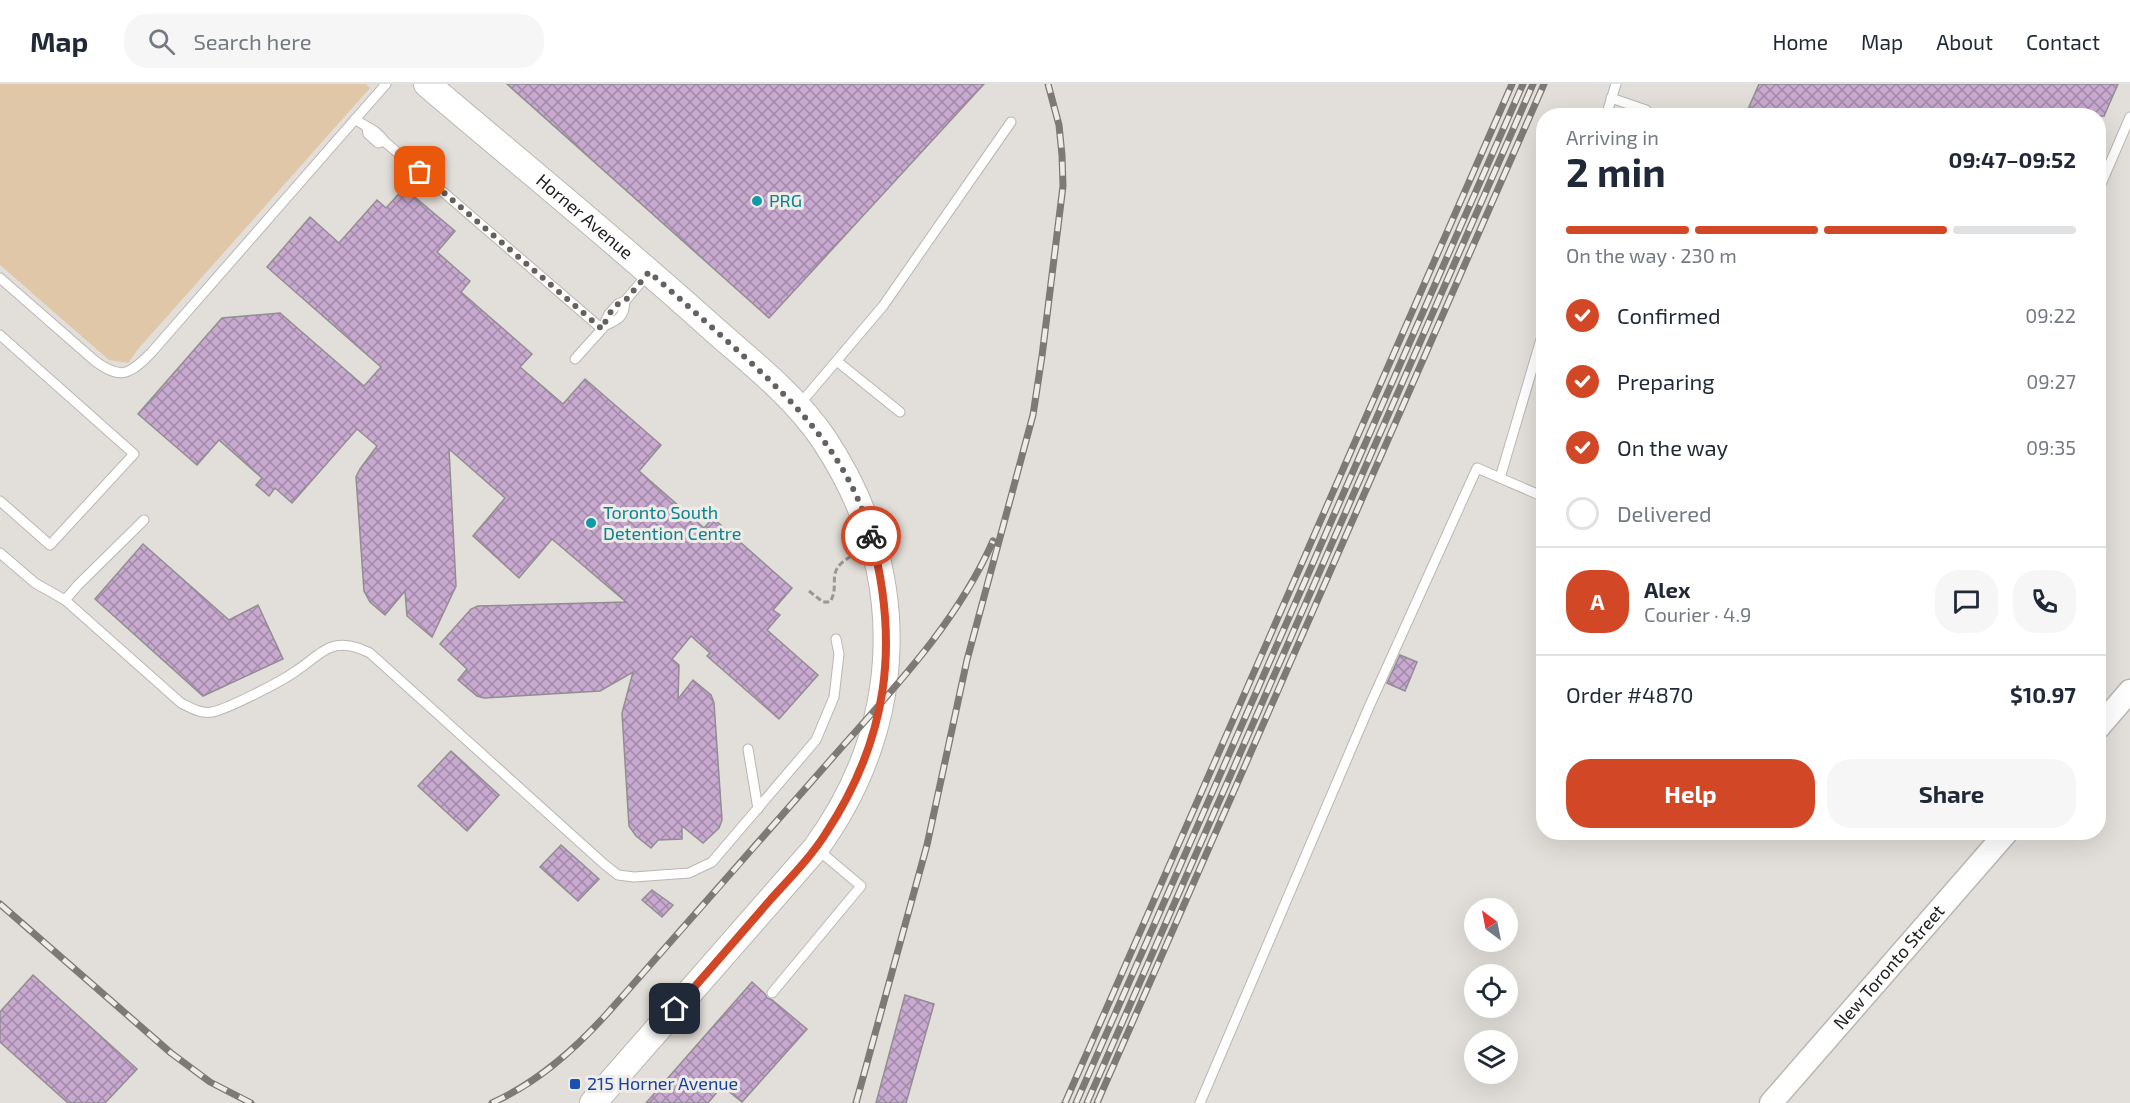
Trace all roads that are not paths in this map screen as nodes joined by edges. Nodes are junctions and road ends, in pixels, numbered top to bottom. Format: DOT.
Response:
graph roads {
  1 [pos="386,84"];
  2 [pos="427,84"];
  3 [pos="1616,84"];
  4 [pos="1611,98"];
  5 [pos="1608,108"];
  6 [pos="1640,108"];
  7 [pos="2130,117"];
  8 [pos="355,119"];
  9 [pos="1011,122"];
  10 [pos="2106,172"];
  11 [pos="649,272"];
  12 [pos="0,278"];
  13 [pos="603,328"];
  14 [pos="0,335"];
  15 [pos="1536,356"];
  16 [pos="575,359"];
  17 [pos="838,362"];
  18 [pos="798,407"];
  19 [pos="900,412"];
  20 [pos="1500,478"];
  21 [pos="1536,494"];
  22 [pos="0,501"];
  23 [pos="144,520"];
  24 [pos="0,552"];
  25 [pos="65,600"];
  26 [pos="836,639"];
  27 [pos="2130,691"];
  28 [pos="2106,719"];
  29 [pos="748,749"];
  30 [pos="758,809"];
  31 [pos="2000,840"];
  32 [pos="816,848"];
  33 [pos="772,993"];
  34 [pos="593,1103"];
  35 [pos="1200,1103"];
  36 [pos="1771,1103"];
  1 -- 8 [label="lane"];
  2 -- 11 [label="main road, Horner Avenue"];
  3 -- 4 [label="lane"];
  4 -- 5 [label="lane"];
  4 -- 6 [label="lane"];
  7 -- 10 [label="lane"];
  8 -- 12 [label="lane"];
  8 -- 13 [label="lane"];
  9 -- 17 [label="lane"];
  11 -- 13 [label="lane"];
  11 -- 18 [label="main road, Horner Avenue"];
  13 -- 16 [label="lane"];
  14 -- 22 [label="lane"];
  15 -- 20 [label="lane"];
  17 -- 18 [label="lane"];
  17 -- 19 [label="lane"];
  18 -- 32 [label="main road, Horner Avenue"];
  20 -- 21 [label="lane"];
  20 -- 35 [label="lane"];
  23 -- 25 [label="lane"];
  24 -- 25 [label="lane"];
  25 -- 30 [label="lane"];
  26 -- 30 [label="lane"];
  27 -- 28 [label="street"];
  29 -- 30 [label="lane"];
  31 -- 36 [label="street, New Toronto Street"];
  32 -- 33 [label="lane"];
  32 -- 34 [label="main road, Horner Avenue"];
}
